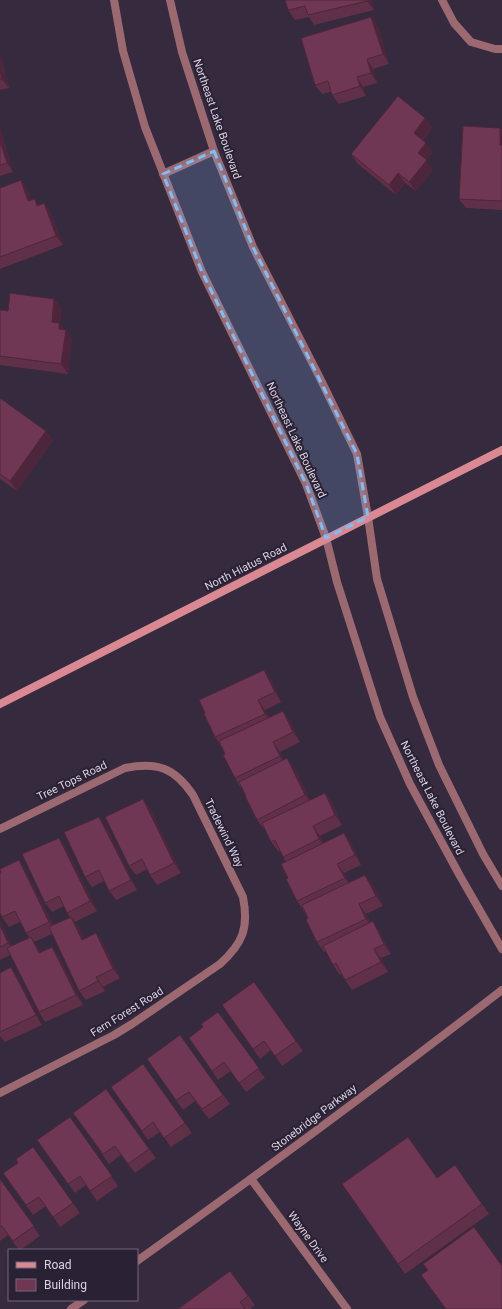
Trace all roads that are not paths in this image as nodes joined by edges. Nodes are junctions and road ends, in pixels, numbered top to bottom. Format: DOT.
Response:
graph roads {
  1 [pos="114,0"];
  2 [pos="170,0"];
  3 [pos="442,0"];
  4 [pos="502,49"];
  5 [pos="214,151"];
  6 [pos="163,174"];
  7 [pos="502,450"];
  8 [pos="368,517"];
  9 [pos="326,538"];
  10 [pos="0,704"];
  11 [pos="158,766"];
  12 [pos="0,829"];
  13 [pos="502,886"];
  14 [pos="246,926"];
  15 [pos="502,949"];
  16 [pos="502,990"];
  17 [pos="0,1094"];
  18 [pos="251,1179"];
  19 [pos="138,1260"];
  20 [pos="83,1301"];
  21 [pos="71,1309"];
  22 [pos="347,1309"];
  1 -- 6 [label="street, Northeast Lake Boulevard"];
  2 -- 5 [label="street, Northeast Lake Boulevard"];
  3 -- 4 [label="street"];
  5 -- 6 [label="street"];
  5 -- 8 [label="street, Northeast Lake Boulevard"];
  6 -- 9 [label="street, Northeast Lake Boulevard"];
  7 -- 8 [label="street, North Hiatus Road"];
  8 -- 9 [label="street, North Hiatus Road"];
  8 -- 13 [label="street, Northeast Lake Boulevard"];
  9 -- 10 [label="street, North Hiatus Road"];
  9 -- 15 [label="street, Northeast Lake Boulevard"];
  11 -- 12 [label="street, Tree Tops Road"];
  11 -- 14 [label="street, Tradewind Way"];
  14 -- 17 [label="street, Fern Forest Road"];
  16 -- 18 [label="street, Stonebridge Parkway"];
  18 -- 19 [label="street, Stonebridge Parkway"];
  18 -- 22 [label="street, Wayne Drive"];
  20 -- 21 [label="street"];
}
